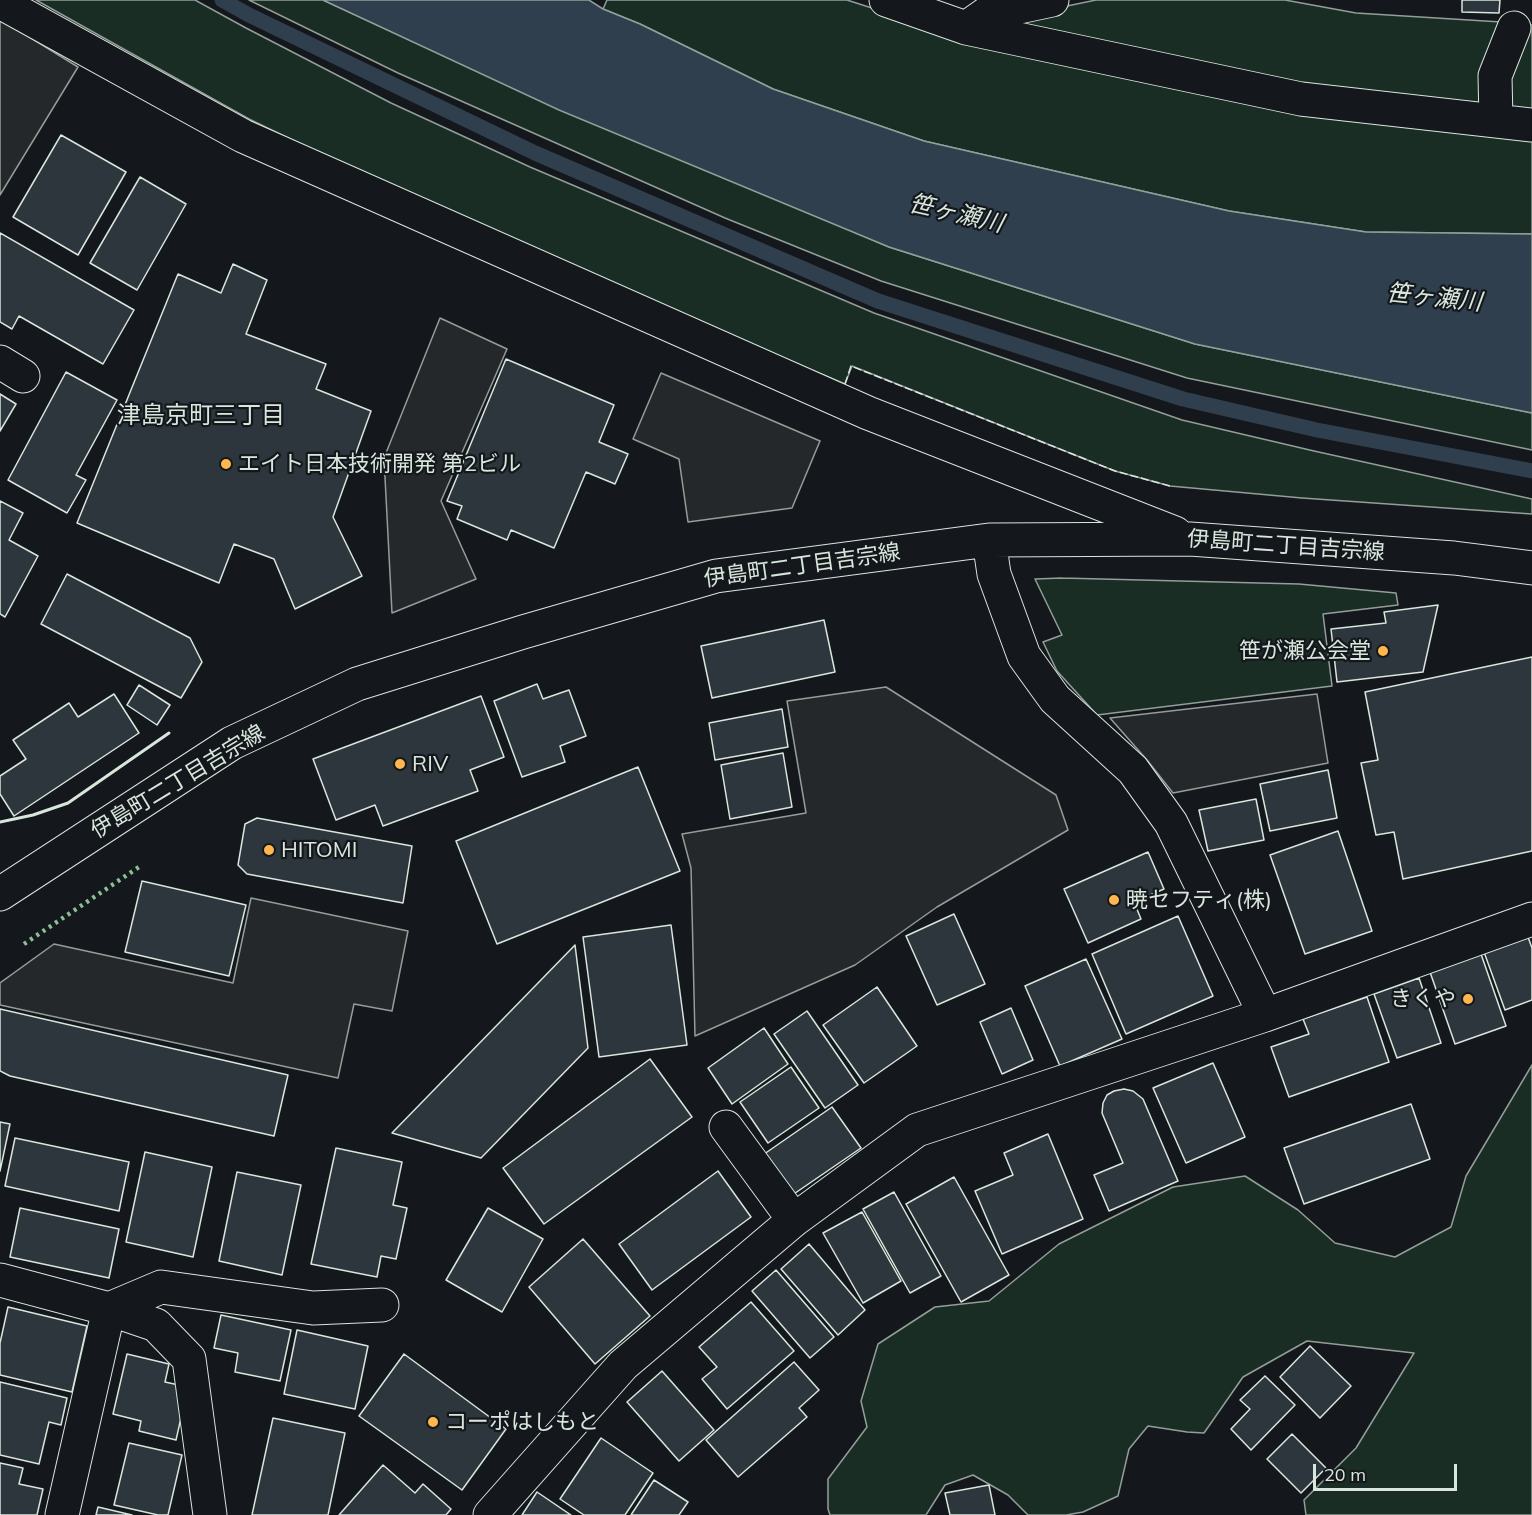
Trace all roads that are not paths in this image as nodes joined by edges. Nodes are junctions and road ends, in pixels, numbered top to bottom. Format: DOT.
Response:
graph roads {
  1 [pos="886,0"];
  2 [pos="1052,0"];
  3 [pos="0,2"];
  4 [pos="966,28"];
  5 [pos="1514,28"];
  6 [pos="1496,121"];
  7 [pos="1532,125"];
  8 [pos="1190,539"];
  9 [pos="989,540"];
  10 [pos="1532,568"];
  11 [pos="0,894"];
  12 [pos="1532,919"];
  13 [pos="1265,1015"];
  14 [pos="726,1127"];
  15 [pos="794,1220"];
  16 [pos="0,1280"];
  17 [pos="382,1305"];
  18 [pos="109,1309"];
  19 [pos="62,1515"];
  20 [pos="210,1515"];
  21 [pos="490,1515"];
  1 -- 4 [label="street"];
  2 -- 4 [label="street"];
  3 -- 8 [label="street"];
  4 -- 6 [label="street"];
  5 -- 6 [label="street"];
  6 -- 7 [label="street"];
  8 -- 9 [label="street, 伊島町二丁目吉宗線"];
  8 -- 10 [label="street, 伊島町二丁目吉宗線"];
  9 -- 11 [label="street, 伊島町二丁目吉宗線"];
  9 -- 13 [label="street"];
  12 -- 13 [label="street"];
  13 -- 15 [label="street"];
  14 -- 15 [label="street"];
  15 -- 21 [label="street"];
  16 -- 18 [label="street"];
  17 -- 18 [label="street"];
  18 -- 19 [label="street"];
  18 -- 20 [label="street"];
}
